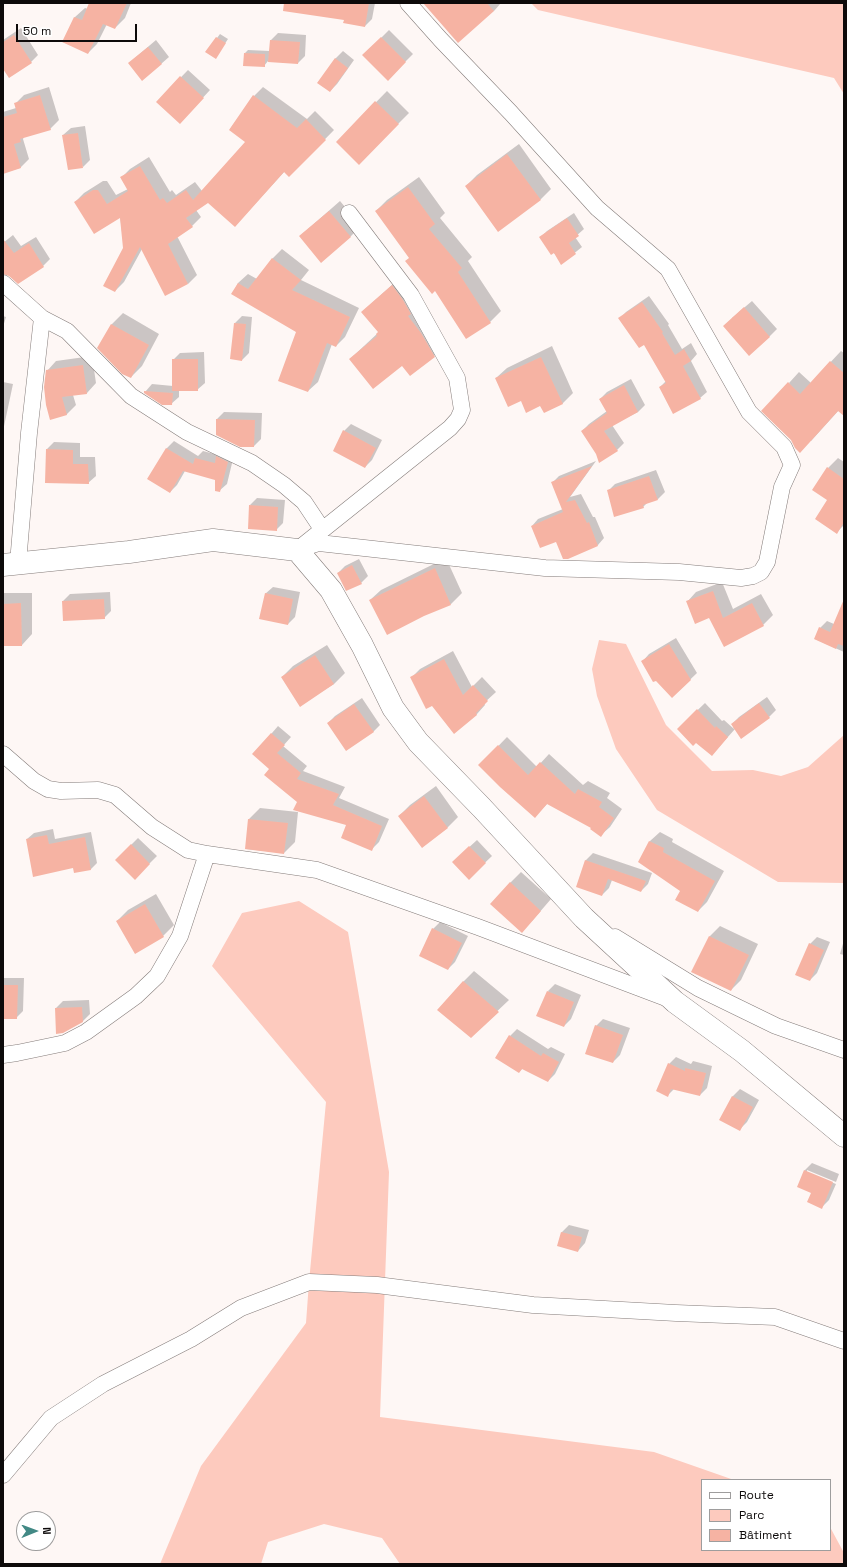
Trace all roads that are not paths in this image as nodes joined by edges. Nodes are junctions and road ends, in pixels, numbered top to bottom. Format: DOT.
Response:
graph roads {
  1 [pos="408,3"];
  2 [pos="349,212"];
  3 [pos="3,283"];
  4 [pos="42,318"];
  5 [pos="322,529"];
  6 [pos="297,550"];
  7 [pos="10,564"];
  8 [pos="3,754"];
  9 [pos="208,854"];
  10 [pos="584,918"];
  11 [pos="675,1002"];
  12 [pos="844,1050"];
  13 [pos="3,1055"];
  14 [pos="844,1136"];
  15 [pos="844,1341"];
  16 [pos="3,1475"];
  1 -- 6 [label="street"];
  2 -- 5 [label="street"];
  3 -- 4 [label="street"];
  4 -- 5 [label="street"];
  4 -- 7 [label="street"];
  5 -- 6 [label="street"];
  6 -- 7 [label="main road"];
  6 -- 10 [label="main road"];
  8 -- 9 [label="street"];
  9 -- 11 [label="street"];
  9 -- 13 [label="street"];
  10 -- 11 [label="main road"];
  10 -- 12 [label="street"];
  11 -- 14 [label="main road"];
  15 -- 16 [label="street"];
}
